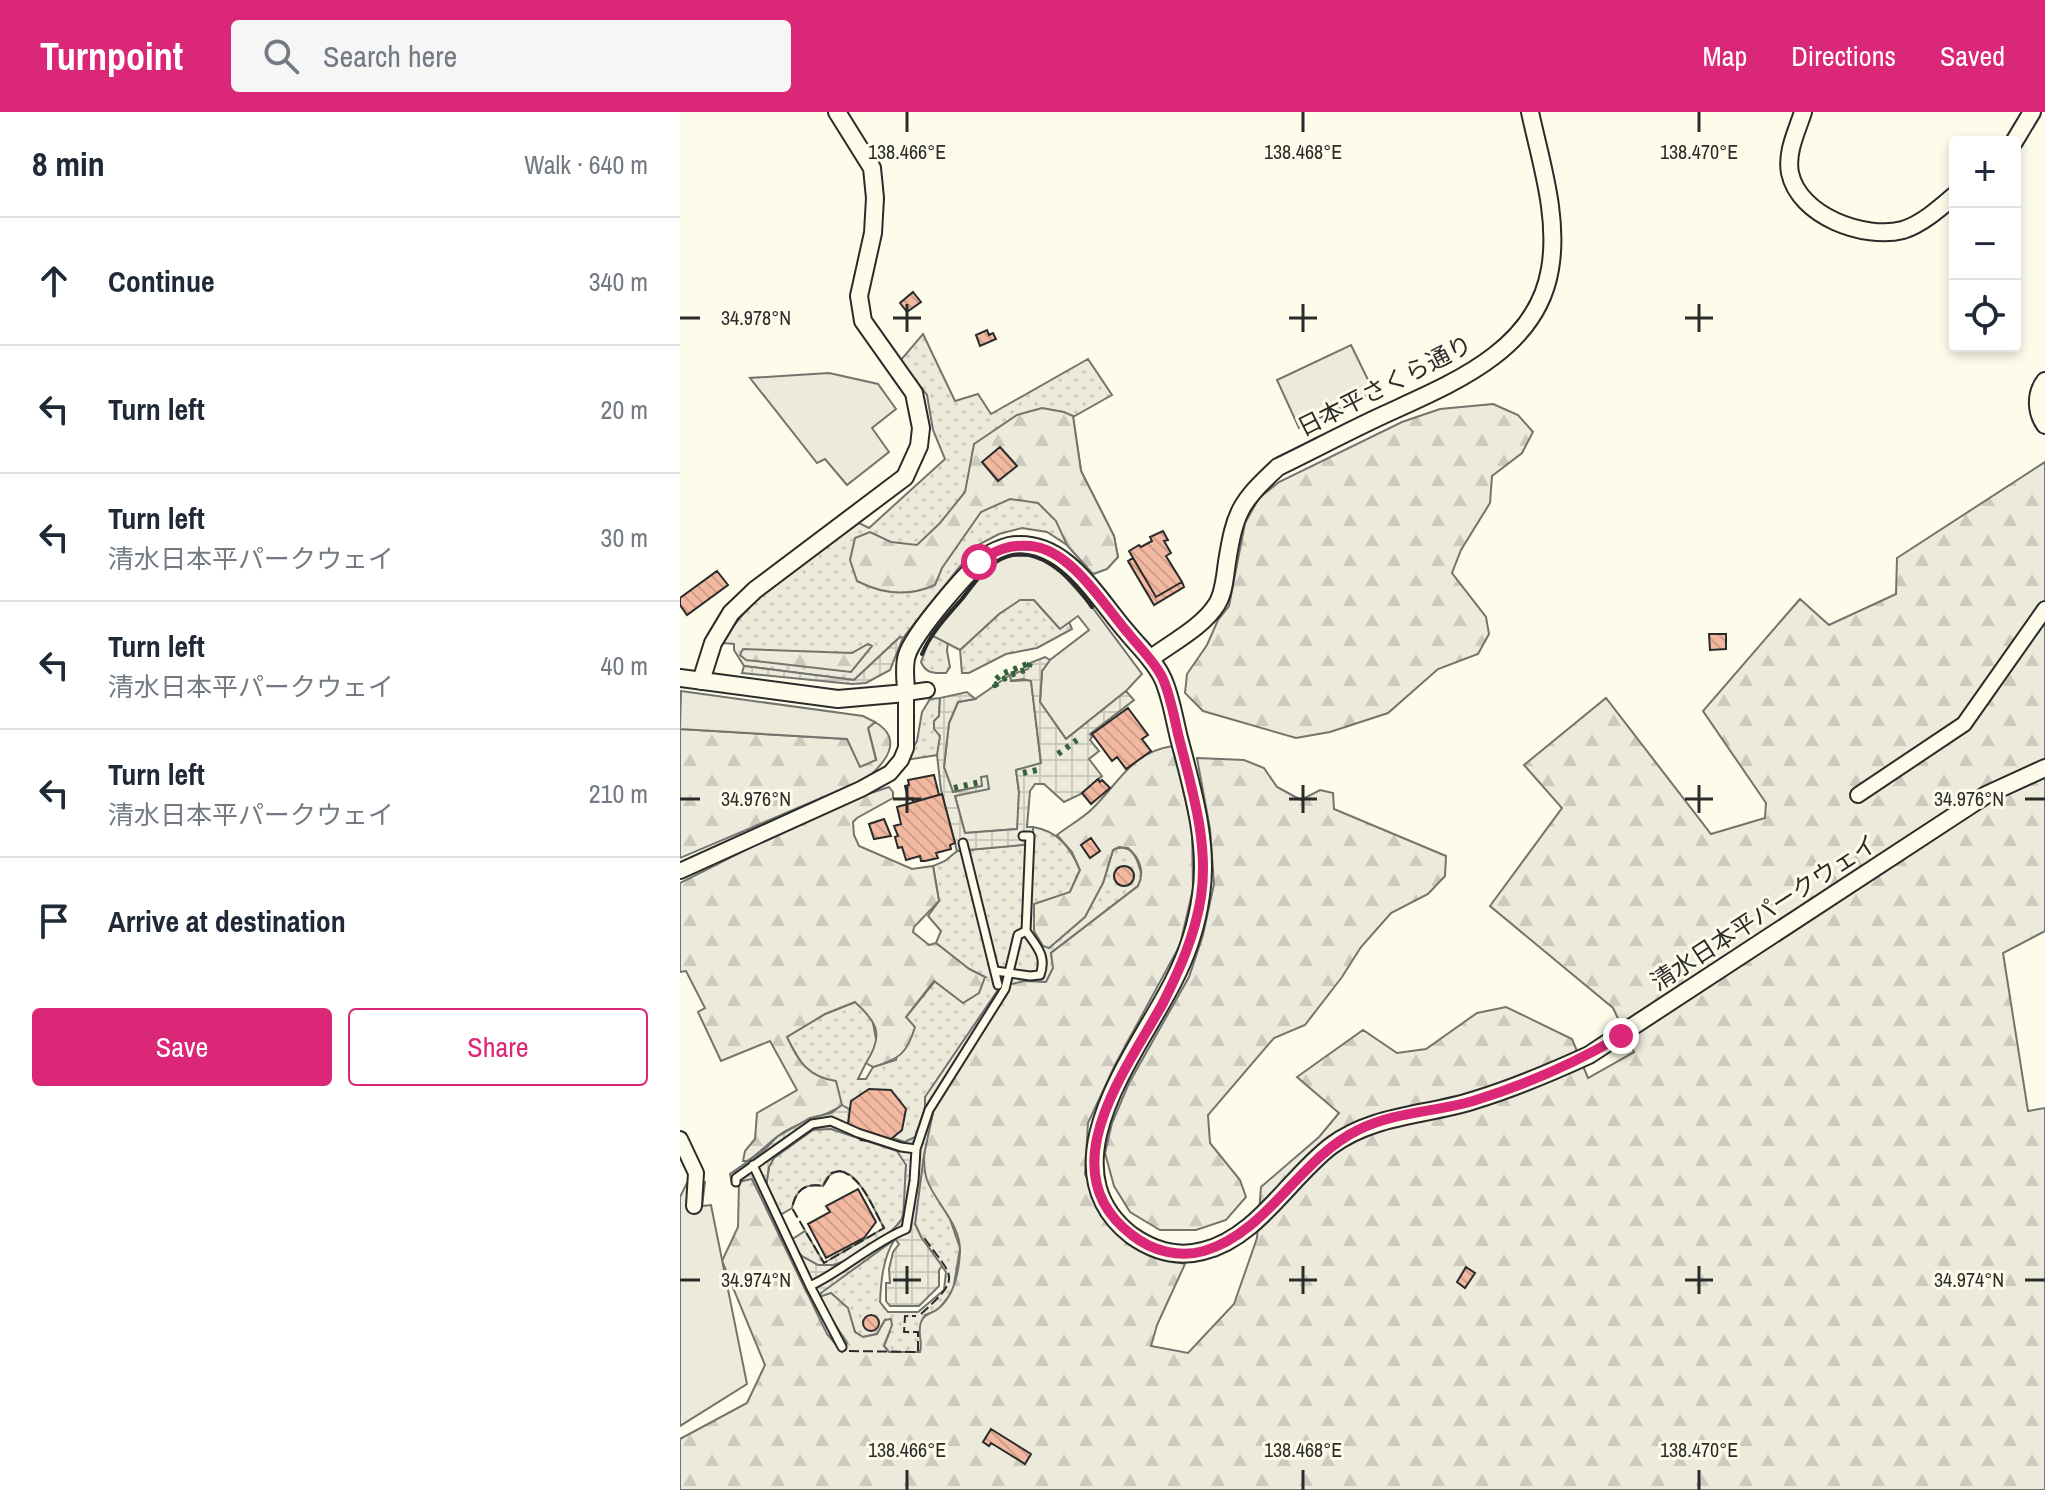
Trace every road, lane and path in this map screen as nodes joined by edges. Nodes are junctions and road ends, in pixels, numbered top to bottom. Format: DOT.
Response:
graph roads {
  1 [pos="837,112"];
  2 [pos="1530,112"];
  3 [pos="1803,112"];
  4 [pos="2032,112"];
  5 [pos="2018,136"];
  6 [pos="1949,199"];
  7 [pos="2045,381"];
  8 [pos="2045,425"];
  9 [pos="2045,609"];
  10 [pos="1150,659"];
  11 [pos="680,678"];
  12 [pos="701,681"];
  13 [pos="927,690"];
  14 [pos="906,693"];
  15 [pos="2045,768"];
  16 [pos="1858,795"];
  17 [pos="1023,836"];
  18 [pos="963,843"];
  19 [pos="680,871"];
  20 [pos="1026,931"];
  21 [pos="996,971"];
  22 [pos="1011,972"];
  23 [pos="998,985"];
  24 [pos="680,1139"];
  25 [pos="916,1149"];
  26 [pos="753,1165"];
  27 [pos="736,1182"];
  28 [pos="694,1206"];
  29 [pos="810,1286"];
  30 [pos="842,1347"];
  1 -- 12 [label="street"];
  2 -- 10 [label="street, 日本平さくら通り"];
  3 -- 6 [label="street"];
  4 -- 5 [label="street"];
  7 -- 8 [label="street"];
  9 -- 16 [label="street"];
  10 -- 14 [label="street"];
  10 -- 15 [label="street, 清水日本平パークウェイ"];
  11 -- 12 [label="street"];
  12 -- 14 [label="street"];
  13 -- 14 [label="street"];
  14 -- 19 [label="street"];
  17 -- 20 [label="lane"];
  18 -- 21 [label="lane"];
  20 -- 22 [label="lane"];
  20 -- 22 [label="lane"];
  21 -- 22 [label="lane"];
  21 -- 23 [label="lane"];
  22 -- 25 [label="lane"];
  24 -- 28 [label="street"];
  25 -- 26 [label="lane"];
  25 -- 29 [label="lane"];
  26 -- 27 [label="lane"];
  26 -- 29 [label="lane"];
  29 -- 30 [label="lane"];
}
